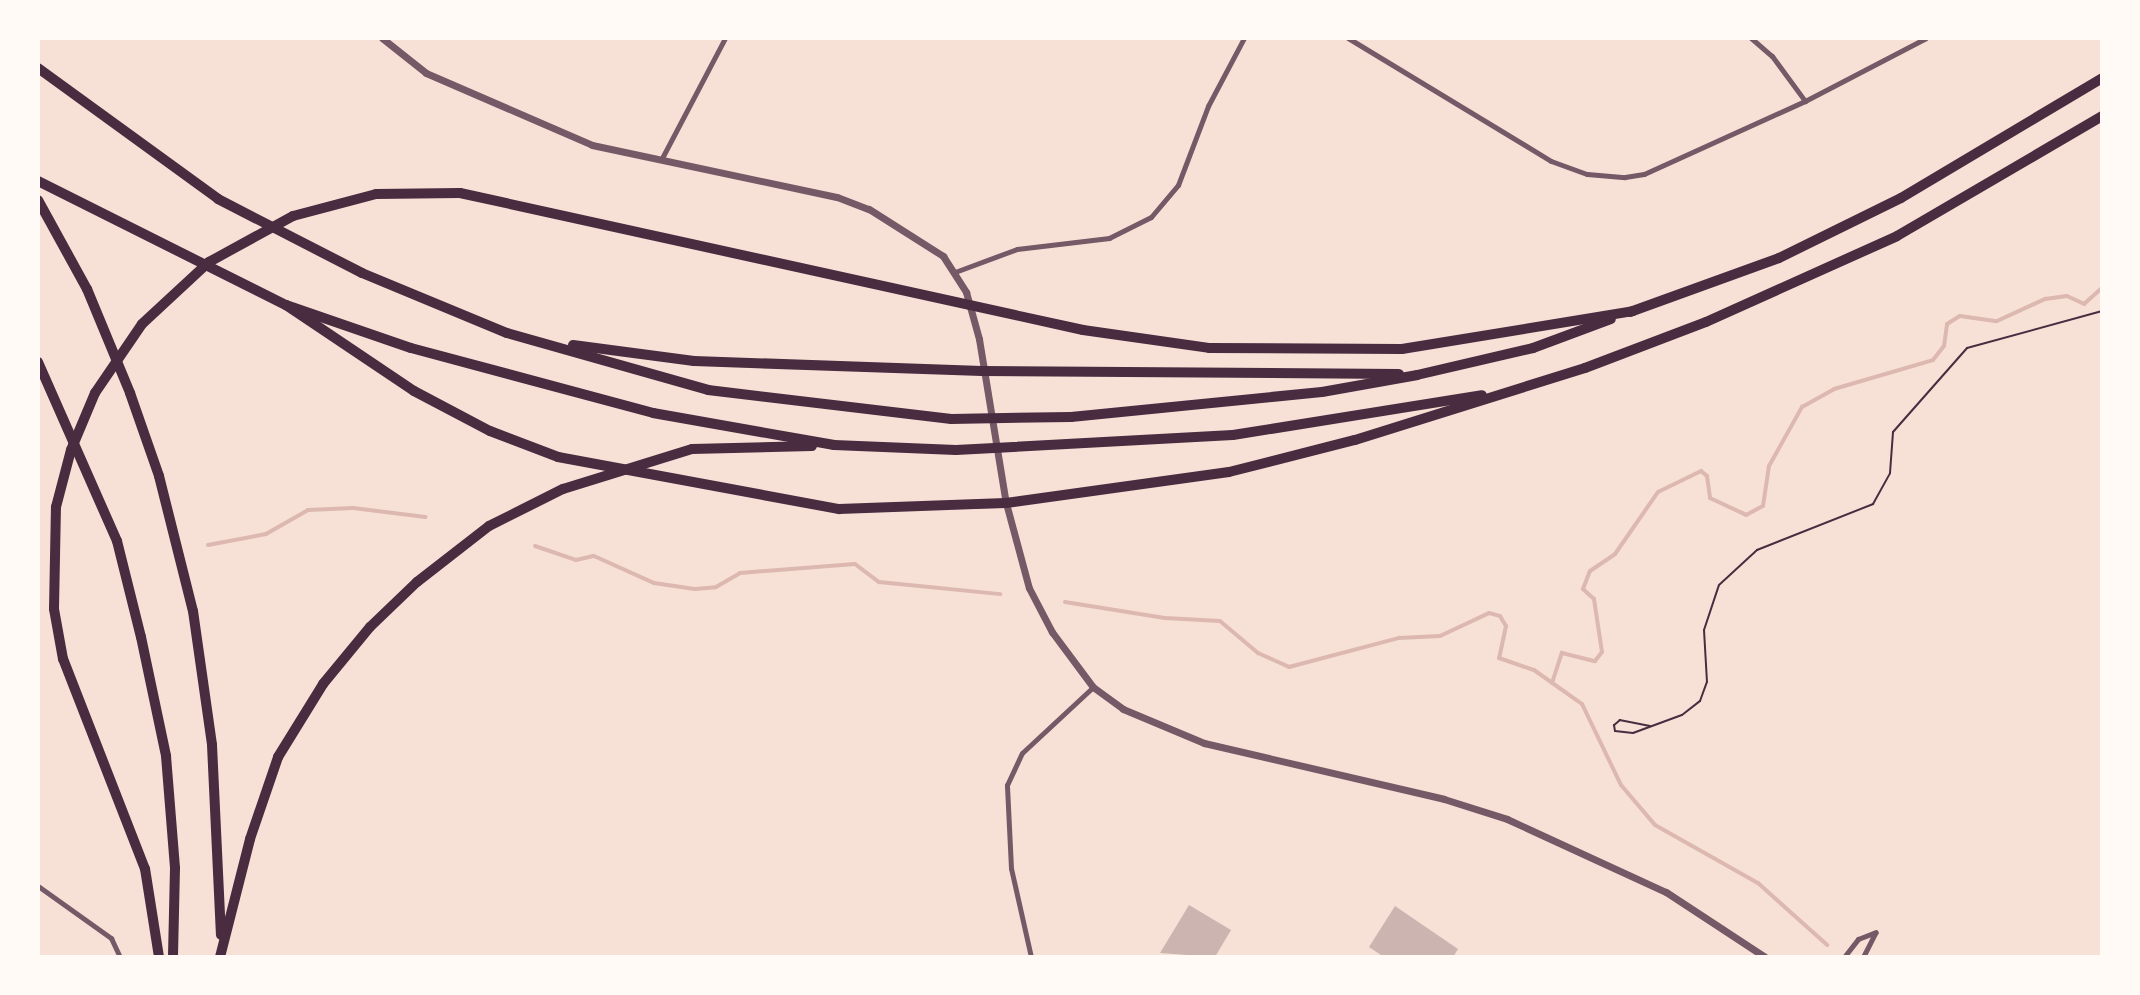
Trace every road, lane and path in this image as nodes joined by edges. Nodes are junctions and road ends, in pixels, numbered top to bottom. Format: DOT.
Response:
graph roads {
  1 [pos="382,38"];
  2 [pos="725,38"];
  3 [pos="1244,38"];
  4 [pos="1348,38"];
  5 [pos="1751,38"];
  6 [pos="1926,38"];
  7 [pos="38,68"];
  8 [pos="2102,78"];
  9 [pos="1805,101"];
  10 [pos="2102,116"];
  11 [pos="662,158"];
  12 [pos="38,181"];
  13 [pos="38,200"];
  14 [pos="955,272"];
  15 [pos="286,305"];
  16 [pos="1633,311"];
  17 [pos="2102,311"];
  18 [pos="507,333"];
  19 [pos="38,362"];
  20 [pos="982,371"];
  21 [pos="1417,375"];
  22 [pos="1516,391"];
  23 [pos="834,445"];
  24 [pos="1006,503"];
  25 [pos="1093,687"];
  26 [pos="1650,726"];
  27 [pos="38,886"];
  28 [pos="220,951"];
  29 [pos="120,957"];
  30 [pos="159,957"];
  31 [pos="173,957"];
  32 [pos="1031,957"];
  33 [pos="1765,957"];
  34 [pos="1844,957"];
  35 [pos="1863,957"];
  1 -- 11 [label="street"];
  2 -- 11 [label="street"];
  3 -- 14 [label="street"];
  4 -- 9 [label="street"];
  5 -- 9 [label="street"];
  6 -- 9 [label="street"];
  7 -- 18 [label="highway"];
  8 -- 16 [label="highway"];
  10 -- 22 [label="highway"];
  11 -- 14 [label="street"];
  12 -- 15 [label="highway"];
  13 -- 28 [label="highway"];
  14 -- 20 [label="street"];
  15 -- 23 [label="highway"];
  15 -- 24 [label="highway"];
  16 -- 21 [label="highway"];
  16 -- 30 [label="highway"];
  17 -- 26 [label="path"];
  18 -- 20 [label="highway"];
  18 -- 21 [label="highway"];
  19 -- 31 [label="highway"];
  20 -- 21 [label="highway"];
  20 -- 24 [label="street"];
  22 -- 23 [label="highway"];
  22 -- 24 [label="highway"];
  23 -- 28 [label="highway"];
  24 -- 25 [label="street"];
  25 -- 32 [label="street"];
  25 -- 33 [label="street"];
  26 -- 26 [label="path"];
  27 -- 29 [label="street"];
  34 -- 35 [label="street"];
}
